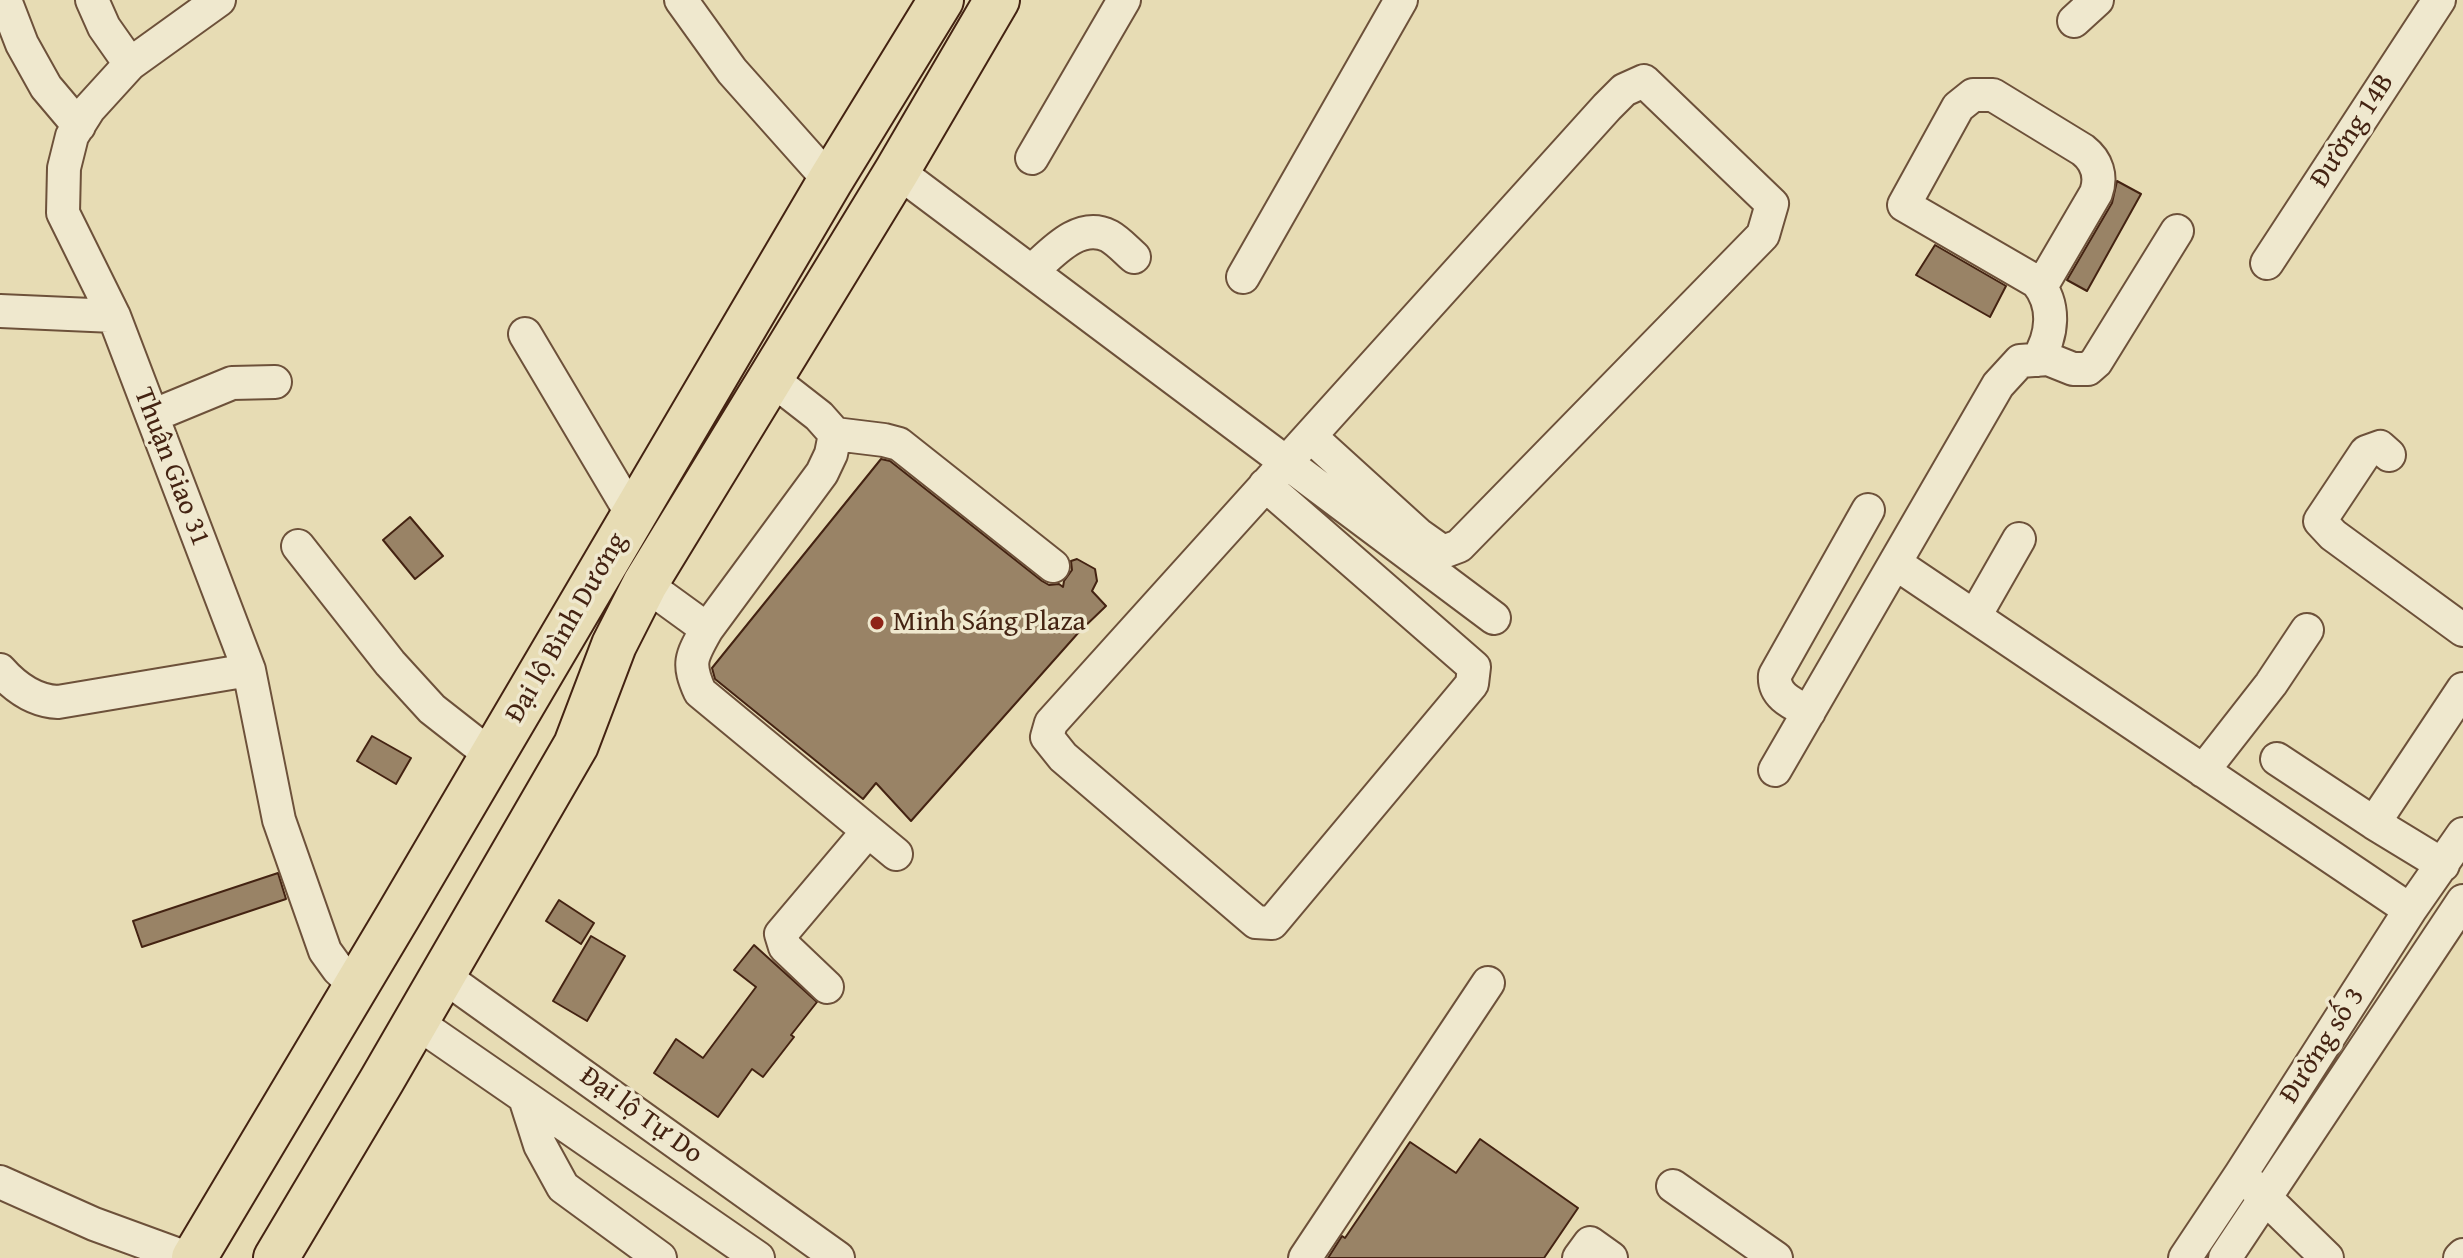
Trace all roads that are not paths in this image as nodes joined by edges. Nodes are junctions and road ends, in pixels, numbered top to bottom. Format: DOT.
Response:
graph roads {
  1 [pos="5,0"];
  2 [pos="92,0"];
  3 [pos="219,0"];
  4 [pos="681,0"];
  5 [pos="941,0"];
  6 [pos="997,0"];
  7 [pos="1124,0"];
  8 [pos="1401,0"];
  9 [pos="2439,0"];
  10 [pos="130,64"];
  11 [pos="79,126"];
  12 [pos="1032,158"];
  13 [pos="897,171"];
  14 [pos="830,181"];
  15 [pos="2177,231"];
  16 [pos="1134,257"];
  17 [pos="2267,263"];
  18 [pos="1032,271"];
  19 [pos="1243,277"];
  20 [pos="2041,287"];
  21 [pos="0,311"];
  22 [pos="114,316"];
  23 [pos="525,334"];
  24 [pos="2037,360"];
  25 [pos="769,377"];
  26 [pos="275,382"];
  27 [pos="152,416"];
  28 [pos="835,434"];
  29 [pos="1310,436"];
  30 [pos="2389,455"];
  31 [pos="1276,474"];
  32 [pos="1868,510"];
  33 [pos="633,516"];
  34 [pos="2019,539"];
  35 [pos="298,546"];
  36 [pos="1895,563"];
  37 [pos="1053,566"];
  38 [pos="645,584"];
  39 [pos="1975,616"];
  40 [pos="1494,618"];
  41 [pos="707,629"];
  42 [pos="2307,630"];
  43 [pos="2463,630"];
  44 [pos="0,670"];
  45 [pos="249,670"];
  46 [pos="2463,689"];
  47 [pos="1809,712"];
  48 [pos="492,756"];
  49 [pos="2277,759"];
  50 [pos="1775,770"];
  51 [pos="2203,771"];
  52 [pos="2374,823"];
  53 [pos="868,831"];
  54 [pos="2463,834"];
  55 [pos="896,854"];
  56 [pos="2443,865"];
  57 [pos="2463,901"];
  58 [pos="2410,910"];
  59 [pos="383,940"];
  60 [pos="442,975"];
  61 [pos="1488,983"];
  62 [pos="356,986"];
  63 [pos="827,987"];
  64 [pos="416,1022"];
  65 [pos="525,1098"];
  66 [pos="551,1169"];
  67 [pos="2241,1174"];
  68 [pos="0,1182"];
  69 [pos="1673,1186"];
  70 [pos="2266,1198"];
  71 [pos="187,1258"];
  72 [pos="194,1258"];
  73 [pos="276,1258"];
  74 [pos="660,1258"];
  75 [pos="682,1258"];
  76 [pos="758,1258"];
  77 [pos="838,1258"];
  78 [pos="1305,1258"];
  79 [pos="1579,1258"];
  80 [pos="1611,1258"];
  81 [pos="1776,1258"];
  82 [pos="2185,1258"];
  83 [pos="2225,1258"];
  84 [pos="2327,1258"];
  1 -- 11 [label="street"];
  2 -- 10 [label="street"];
  3 -- 10 [label="street, Thuận Giao 31"];
  4 -- 14 [label="street"];
  5 -- 14 [label="highway, Đại lộ Bình Dương"];
  6 -- 13 [label="highway, Đại lộ Bình Dương"];
  7 -- 12 [label="street"];
  8 -- 19 [label="street"];
  9 -- 17 [label="street, Đường 14B"];
  10 -- 11 [label="street, Thuận Giao 31"];
  11 -- 22 [label="street, Thuận Giao 31"];
  13 -- 18 [label="street"];
  13 -- 25 [label="highway, Đại lộ Bình Dương"];
  14 -- 33 [label="highway, Đại lộ Bình Dương"];
  15 -- 24 [label="street"];
  16 -- 18 [label="street"];
  18 -- 31 [label="street"];
  20 -- 20 [label="street"];
  20 -- 24 [label="street"];
  21 -- 22 [label="street"];
  22 -- 27 [label="street, Thuận Giao 31"];
  23 -- 33 [label="street"];
  24 -- 36 [label="street"];
  25 -- 28 [label="street"];
  25 -- 38 [label="highway, Đại lộ Bình Dương"];
  26 -- 27 [label="street"];
  27 -- 45 [label="street, Thuận Giao 31"];
  28 -- 37 [label="street"];
  28 -- 41 [label="street"];
  29 -- 29 [label="street"];
  29 -- 31 [label="street"];
  30 -- 43 [label="street"];
  31 -- 31 [label="street"];
  31 -- 40 [label="street"];
  32 -- 47 [label="street"];
  33 -- 48 [label="highway, Đại lộ Bình Dương"];
  34 -- 39 [label="street"];
  35 -- 48 [label="street"];
  36 -- 39 [label="street"];
  36 -- 47 [label="street"];
  38 -- 41 [label="street"];
  38 -- 60 [label="highway, Đại lộ Bình Dương"];
  39 -- 51 [label="street"];
  41 -- 53 [label="street"];
  42 -- 51 [label="street"];
  44 -- 45 [label="street"];
  45 -- 62 [label="street, Thuận Giao 31"];
  46 -- 52 [label="street"];
  47 -- 50 [label="street"];
  48 -- 59 [label="highway, Đại lộ Bình Dương"];
  49 -- 52 [label="street"];
  51 -- 58 [label="street"];
  52 -- 56 [label="street"];
  53 -- 55 [label="street"];
  53 -- 63 [label="street"];
  54 -- 56 [label="street, Đường số 3"];
  56 -- 58 [label="street, Đường số 3"];
  57 -- 70 [label="street, Đường số 3"];
  58 -- 67 [label="street, Đường số 3"];
  59 -- 60 [label="highway"];
  59 -- 62 [label="highway, Đại lộ Bình Dương"];
  60 -- 64 [label="highway, Đại lộ Bình Dương"];
  60 -- 77 [label="street, Đại lộ Tự Do"];
  61 -- 78 [label="street"];
  62 -- 64 [label="highway"];
  62 -- 72 [label="highway, Đại lộ Bình Dương"];
  64 -- 65 [label="street, Đại lộ Tự Do"];
  64 -- 73 [label="highway, Đại lộ Bình Dương"];
  65 -- 66 [label="street"];
  65 -- 76 [label="street, Đại lộ Tự Do"];
  66 -- 74 [label="street"];
  66 -- 75 [label="street"];
  67 -- 70 [label="street"];
  67 -- 82 [label="street, Đường số 3"];
  68 -- 71 [label="street"];
  69 -- 81 [label="street"];
  70 -- 83 [label="street, Đường số 3"];
  70 -- 84 [label="street"];
  79 -- 80 [label="street"];
}
